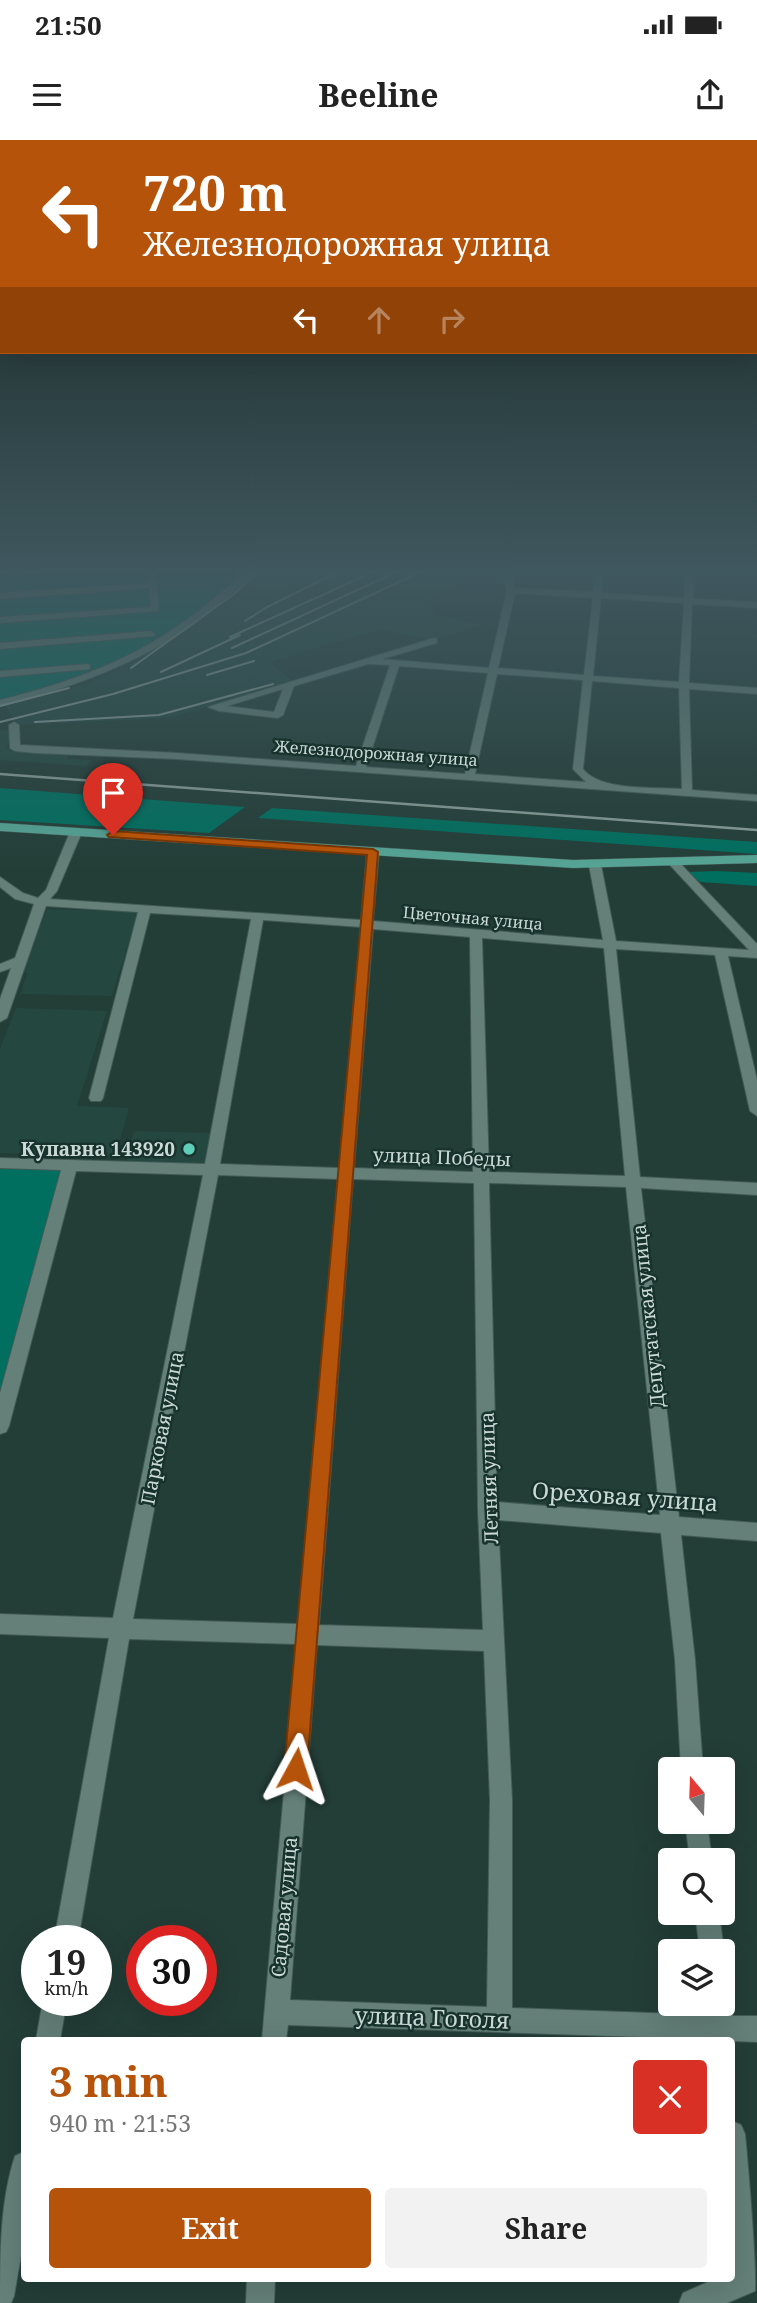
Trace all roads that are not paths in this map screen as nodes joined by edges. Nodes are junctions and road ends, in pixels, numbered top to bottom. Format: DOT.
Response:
graph roads {
  1 [pos="63,669"];
  2 [pos="108,669"];
  3 [pos="341,669"];
  4 [pos="394,669"];
  5 [pos="449,669"];
  6 [pos="491,669"];
  7 [pos="588,669"];
  8 [pos="685,669"];
  9 [pos="491,672"];
  10 [pos="0,674"];
  11 [pos="587,678"];
  12 [pos="290,684"];
  13 [pos="684,686"];
  14 [pos="757,691"];
  15 [pos="0,703"];
  16 [pos="15,725"];
  17 [pos="360,770"];
  18 [pos="469,778"];
  19 [pos="600,786"];
  20 [pos="687,793"];
  21 [pos="757,798"];
  22 [pos="0,827"];
  23 [pos="76,832"];
  24 [pos="373,852"];
  25 [pos="757,859"];
  26 [pos="673,862"];
  27 [pos="595,865"];
  28 [pos="0,881"];
  29 [pos="51,891"];
  30 [pos="19,896"];
  31 [pos="0,900"];
  32 [pos="41,902"];
  33 [pos="145,909"];
  34 [pos="258,916"];
  35 [pos="366,924"];
  36 [pos="476,935"];
  37 [pos="610,945"];
  38 [pos="721,952"];
  39 [pos="757,953"];
  40 [pos="22,960"];
  41 [pos="0,968"];
  42 [pos="0,1018"];
  43 [pos="96,1098"];
  44 [pos="757,1111"];
  45 [pos="0,1163"];
  46 [pos="69,1167"];
  47 [pos="211,1170"];
  48 [pos="347,1173"];
  49 [pos="482,1177"];
  50 [pos="634,1182"];
  51 [pos="757,1189"];
  52 [pos="0,1426"];
  53 [pos="488,1510"];
  54 [pos="670,1526"];
  55 [pos="757,1532"];
  56 [pos="0,1623"];
  57 [pos="121,1628"];
  58 [pos="307,1634"];
  59 [pos="493,1641"];
  60 [pos="691,1757"];
  61 [pos="69,1925"];
  62 [pos="275,2012"];
  63 [pos="52,2016"];
  64 [pos="499,2020"];
  65 [pos="721,2024"];
  66 [pos="757,2029"];
  67 [pos="49,2037"];
  68 [pos="274,2037"];
  69 [pos="735,2157"];
  70 [pos="21,2181"];
  71 [pos="751,2278"];
  72 [pos="261,2282"];
  73 [pos="0,2296"];
  74 [pos="260,2303"];
  75 [pos="693,2303"];
  1 -- 10 [label="street"];
  2 -- 15 [label="street"];
  3 -- 12 [label="street"];
  4 -- 17 [label="street"];
  5 -- 9 [label="street"];
  6 -- 9 [label="street"];
  7 -- 11 [label="street"];
  8 -- 13 [label="street"];
  9 -- 11 [label="street"];
  9 -- 18 [label="street"];
  11 -- 13 [label="street"];
  11 -- 19 [label="street"];
  12 -- 12 [label="street"];
  13 -- 14 [label="street"];
  13 -- 20 [label="street"];
  16 -- 17 [label="street, Железнодорожная улица"];
  17 -- 18 [label="street, Железнодорожная улица"];
  18 -- 19 [label="street, Железнодорожная улица"];
  19 -- 20 [label="street, Железнодорожная улица"];
  20 -- 21 [label="street, Железнодорожная улица"];
  22 -- 23 [label="main road"];
  23 -- 24 [label="main road"];
  23 -- 29 [label="street"];
  24 -- 27 [label="main road"];
  24 -- 35 [label="street, Садовая улица"];
  25 -- 26 [label="main road"];
  26 -- 27 [label="main road"];
  26 -- 39 [label="street"];
  27 -- 37 [label="street, Депутатская улица"];
  28 -- 30 [label="street"];
  29 -- 30 [label="street"];
  29 -- 32 [label="street"];
  30 -- 31 [label="street"];
  30 -- 32 [label="street, Цветочная улица"];
  32 -- 33 [label="street, Цветочная улица"];
  32 -- 40 [label="street"];
  33 -- 34 [label="street, Цветочная улица"];
  33 -- 43 [label="street"];
  34 -- 35 [label="street, Цветочная улица"];
  34 -- 47 [label="street, Парковая улица"];
  35 -- 36 [label="street, Цветочная улица"];
  35 -- 48 [label="street, Садовая улица"];
  36 -- 37 [label="street, Цветочная улица"];
  36 -- 49 [label="street, Летняя улица"];
  37 -- 38 [label="street, Цветочная улица"];
  37 -- 50 [label="street, Депутатская улица"];
  38 -- 39 [label="street, Цветочная улица"];
  38 -- 44 [label="street"];
  40 -- 41 [label="street"];
  40 -- 42 [label="street"];
  45 -- 46 [label="street, улица Победы"];
  46 -- 47 [label="street, улица Победы"];
  46 -- 52 [label="street"];
  47 -- 48 [label="street, улица Победы"];
  47 -- 57 [label="street, Парковая улица"];
  48 -- 49 [label="street, улица Победы"];
  48 -- 58 [label="street, Садовая улица"];
  49 -- 50 [label="street, улица Победы"];
  49 -- 53 [label="street, Летняя улица"];
  50 -- 51 [label="street, улица Победы"];
  50 -- 54 [label="street, Депутатская улица"];
  53 -- 54 [label="street, Ореховая улица"];
  53 -- 59 [label="street, Летняя улица"];
  54 -- 55 [label="street, Ореховая улица"];
  54 -- 60 [label="street, Депутатская улица"];
  56 -- 57 [label="street"];
  57 -- 58 [label="street"];
  57 -- 61 [label="street, Парковая улица"];
  58 -- 59 [label="street"];
  58 -- 62 [label="street, Садовая улица"];
  59 -- 64 [label="street, Летняя улица"];
  62 -- 64 [label="street, улица Гоголя"];
  62 -- 68 [label="street, Садовая улица"];
  63 -- 67 [label="street"];
  64 -- 65 [label="street, улица Гоголя"];
  65 -- 66 [label="street, улица Гоголя"];
  69 -- 71 [label="street"];
  70 -- 73 [label="street"];
  71 -- 75 [label="street"];
  72 -- 74 [label="street"];
}
